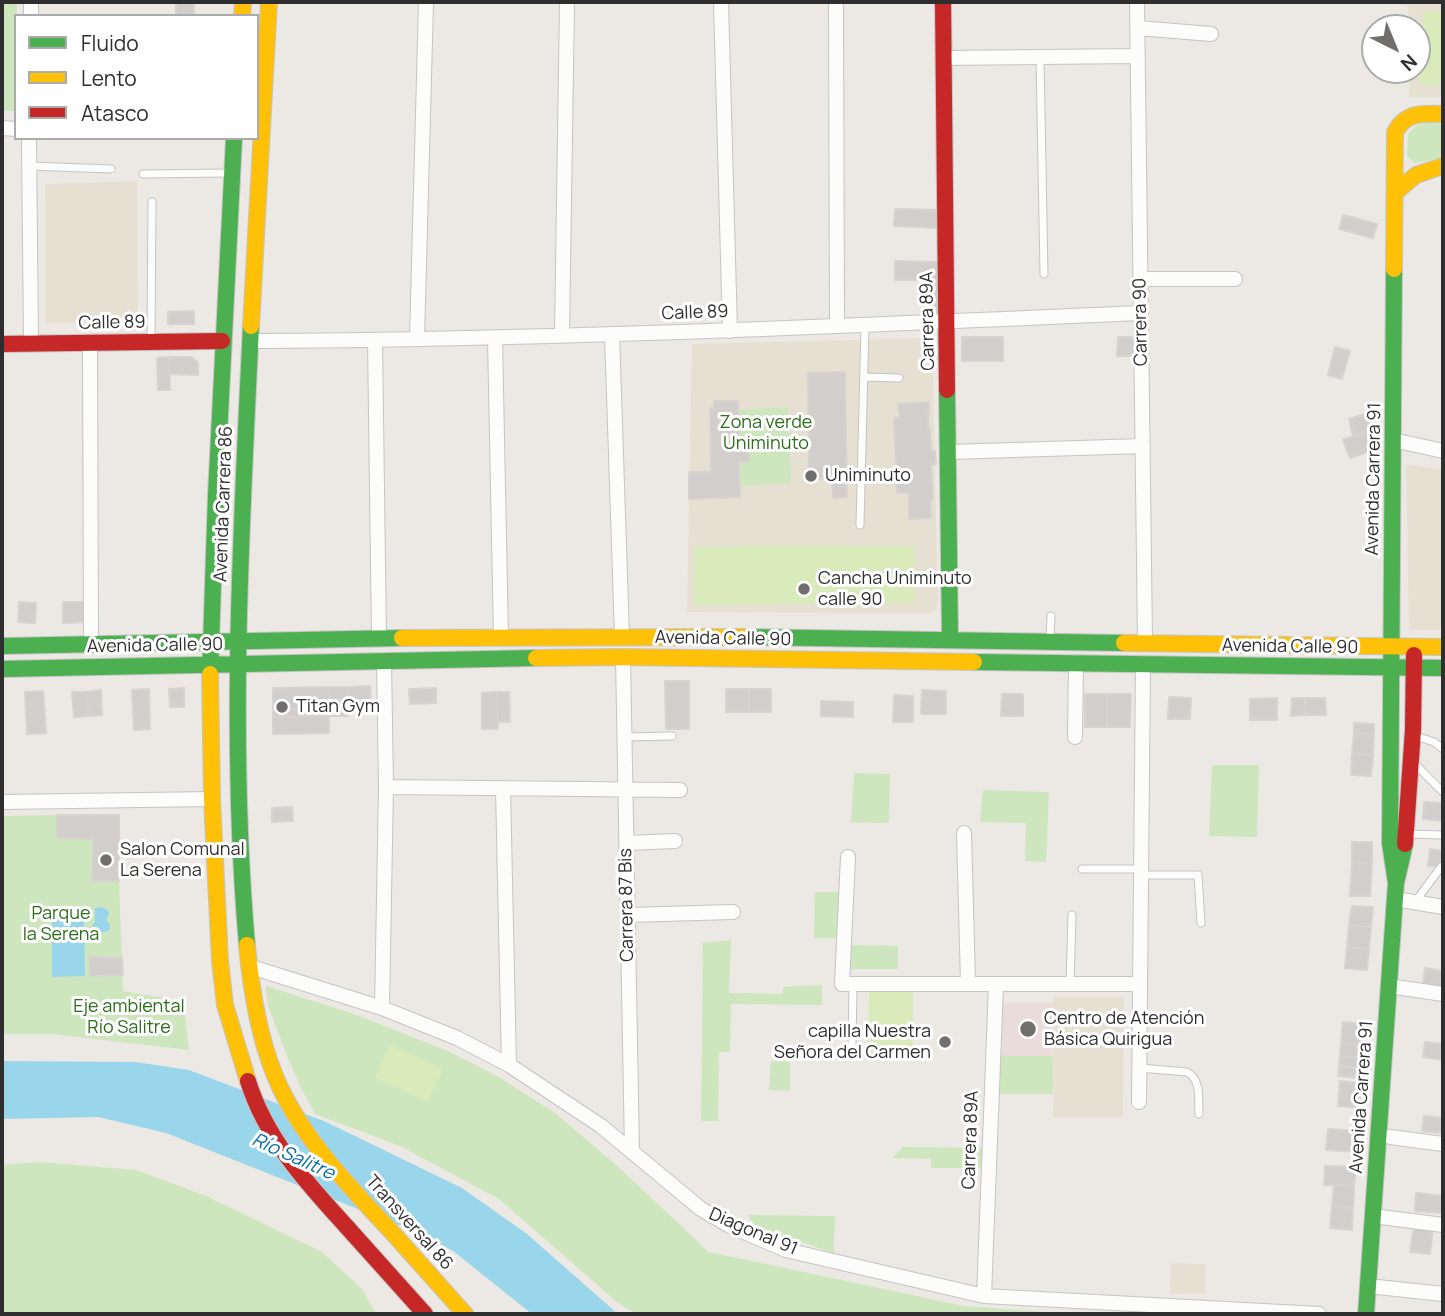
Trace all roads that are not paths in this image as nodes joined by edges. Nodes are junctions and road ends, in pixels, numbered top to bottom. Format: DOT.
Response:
graph roads {
  1 [pos="268,2"];
  2 [pos="426,2"];
  3 [pos="567,2"];
  4 [pos="721,2"];
  5 [pos="836,2"];
  6 [pos="943,2"];
  7 [pos="1137,2"];
  8 [pos="1138,28"];
  9 [pos="1211,34"];
  10 [pos="1138,56"];
  11 [pos="944,58"];
  12 [pos="1040,59"];
  13 [pos="1443,114"];
  14 [pos="29,140"];
  15 [pos="234,140"];
  16 [pos="30,166"];
  17 [pos="1443,166"];
  18 [pos="111,169"];
  19 [pos="231,173"];
  20 [pos="143,174"];
  21 [pos="1396,191"];
  22 [pos="152,202"];
  23 [pos="1044,274"];
  24 [pos="1141,279"];
  25 [pos="1235,279"];
  26 [pos="1141,313"];
  27 [pos="947,321"];
  28 [pos="865,325"];
  29 [pos="837,326"];
  30 [pos="730,331"];
  31 [pos="562,334"];
  32 [pos="612,334"];
  33 [pos="495,338"];
  34 [pos="417,339"];
  35 [pos="376,340"];
  36 [pos="222,341"];
  37 [pos="250,341"];
  38 [pos="90,342"];
  39 [pos="151,342"];
  40 [pos="31,343"];
  41 [pos="2,344"];
  42 [pos="865,377"];
  43 [pos="900,378"];
  44 [pos="1393,440"];
  45 [pos="1143,446"];
  46 [pos="1443,451"];
  47 [pos="949,452"];
  48 [pos="860,525"];
  49 [pos="1051,616"];
  50 [pos="501,636"];
  51 [pos="622,636"];
  52 [pos="379,638"];
  53 [pos="950,639"];
  54 [pos="238,641"];
  55 [pos="1050,641"];
  56 [pos="1145,642"];
  57 [pos="211,643"];
  58 [pos="91,645"];
  59 [pos="2,646"];
  60 [pos="1391,646"];
  61 [pos="1414,646"];
  62 [pos="1443,647"];
  63 [pos="622,657"];
  64 [pos="384,660"];
  65 [pos="1076,662"];
  66 [pos="238,663"];
  67 [pos="1143,663"];
  68 [pos="211,664"];
  69 [pos="1391,668"];
  70 [pos="1414,668"];
  71 [pos="2,669"];
  72 [pos="1438,679"];
  73 [pos="1413,732"];
  74 [pos="672,736"];
  75 [pos="624,737"];
  76 [pos="1075,737"];
  77 [pos="1442,744"];
  78 [pos="1412,761"];
  79 [pos="386,787"];
  80 [pos="503,788"];
  81 [pos="625,790"];
  82 [pos="680,790"];
  83 [pos="1443,792"];
  84 [pos="212,799"];
  85 [pos="2,802"];
  86 [pos="964,833"];
  87 [pos="1407,834"];
  88 [pos="1443,835"];
  89 [pos="674,841"];
  90 [pos="626,843"];
  91 [pos="848,857"];
  92 [pos="1441,867"];
  93 [pos="1082,869"];
  94 [pos="1141,872"];
  95 [pos="1395,891"];
  96 [pos="1415,902"];
  97 [pos="1443,907"];
  98 [pos="733,912"];
  99 [pos="628,915"];
  100 [pos="1072,915"];
  101 [pos="1201,923"];
  102 [pos="248,966"];
  103 [pos="1070,983"];
  104 [pos="848,984"];
  105 [pos="968,984"];
  106 [pos="1140,984"];
  107 [pos="996,985"];
  108 [pos="1389,986"];
  109 [pos="1443,994"];
  110 [pos="254,1007"];
  111 [pos="382,1008"];
  112 [pos="852,1047"];
  113 [pos="509,1065"];
  114 [pos="1139,1068"];
  115 [pos="1139,1102"];
  116 [pos="1199,1114"];
  117 [pos="1390,1137"];
  118 [pos="1443,1144"];
  119 [pos="632,1152"];
  120 [pos="1373,1216"];
  121 [pos="1443,1225"];
  122 [pos="1368,1286"];
  123 [pos="1443,1294"];
  124 [pos="985,1296"];
  125 [pos="425,1314"];
  126 [pos="465,1314"];
  127 [pos="1319,1314"];
  128 [pos="1366,1314"];
  1 -- 37 [label="main road, Avenida Carrera 86"];
  2 -- 34 [label="street"];
  3 -- 31 [label="street"];
  4 -- 30 [label="street"];
  5 -- 29 [label="street"];
  6 -- 11 [label="main road, Carrera 89A"];
  7 -- 8 [label="street, Carrera 90"];
  8 -- 9 [label="street"];
  8 -- 10 [label="street, Carrera 90"];
  10 -- 12 [label="street"];
  10 -- 24 [label="street, Carrera 90"];
  11 -- 12 [label="street"];
  11 -- 27 [label="main road, Carrera 89A"];
  12 -- 23 [label="lane"];
  13 -- 21 [label="main road, Avenida Carrera 91"];
  14 -- 16 [label="street"];
  15 -- 19 [label="main road, Avenida Carrera 86"];
  16 -- 18 [label="lane"];
  16 -- 40 [label="street"];
  17 -- 21 [label="main road"];
  19 -- 20 [label="lane"];
  19 -- 36 [label="main road, Avenida Carrera 86"];
  21 -- 44 [label="main road, Avenida Carrera 91"];
  22 -- 39 [label="lane"];
  24 -- 25 [label="street"];
  24 -- 26 [label="street, Carrera 90"];
  26 -- 27 [label="street, Calle 89"];
  26 -- 45 [label="street, Carrera 90"];
  27 -- 28 [label="street, Calle 89"];
  27 -- 47 [label="main road, Carrera 89A"];
  28 -- 29 [label="street, Calle 89"];
  28 -- 42 [label="lane"];
  29 -- 30 [label="street, Calle 89"];
  30 -- 32 [label="street, Calle 89"];
  31 -- 32 [label="street, Calle 89"];
  31 -- 33 [label="street, Calle 89"];
  32 -- 51 [label="street"];
  33 -- 34 [label="street, Calle 89"];
  33 -- 50 [label="street"];
  34 -- 35 [label="street, Calle 89"];
  35 -- 37 [label="street, Calle 89"];
  35 -- 52 [label="street"];
  36 -- 39 [label="main road, Calle 89"];
  36 -- 57 [label="main road, Avenida Carrera 86"];
  37 -- 54 [label="main road, Avenida Carrera 86"];
  38 -- 39 [label="main road, Calle 89"];
  38 -- 40 [label="main road, Calle 89"];
  38 -- 58 [label="street"];
  40 -- 41 [label="main road, Calle 89"];
  42 -- 43 [label="lane"];
  42 -- 48 [label="lane"];
  44 -- 46 [label="street"];
  44 -- 60 [label="main road, Avenida Carrera 91"];
  45 -- 47 [label="street"];
  45 -- 56 [label="street, Carrera 90"];
  47 -- 53 [label="main road, Carrera 89A"];
  49 -- 55 [label="lane"];
  50 -- 51 [label="main road, Avenida Calle 90"];
  50 -- 52 [label="main road, Avenida Calle 90"];
  51 -- 53 [label="main road, Avenida Calle 90"];
  52 -- 54 [label="main road, Avenida Calle 90"];
  53 -- 55 [label="main road, Avenida Calle 90"];
  54 -- 57 [label="main road, Avenida Calle 90"];
  54 -- 66 [label="main road, Avenida Carrera 86"];
  55 -- 56 [label="main road, Avenida Calle 90"];
  56 -- 60 [label="main road, Avenida Calle 90"];
  57 -- 58 [label="main road, Avenida Calle 90"];
  57 -- 68 [label="main road, Avenida Carrera 86"];
  58 -- 59 [label="main road, Avenida Calle 90"];
  60 -- 61 [label="main road, Avenida Calle 90"];
  60 -- 69 [label="main road, Avenida Carrera 91"];
  61 -- 62 [label="main road, Avenida Calle 90"];
  61 -- 70 [label="main road, Avenida Carrera 91"];
  63 -- 64 [label="main road, Avenida Calle 90"];
  63 -- 65 [label="main road, Avenida Calle 90"];
  63 -- 75 [label="street, Carrera 87 Bis"];
  64 -- 66 [label="main road, Avenida Calle 90"];
  64 -- 79 [label="street"];
  65 -- 67 [label="main road, Avenida Calle 90"];
  65 -- 76 [label="street"];
  66 -- 68 [label="main road, Avenida Calle 90"];
  66 -- 102 [label="main road, Avenida Carrera 86"];
  67 -- 69 [label="main road, Avenida Calle 90"];
  67 -- 94 [label="street"];
  68 -- 71 [label="main road, Avenida Calle 90"];
  68 -- 84 [label="main road, Avenida Carrera 86"];
  69 -- 70 [label="main road, Avenida Calle 90"];
  69 -- 95 [label="main road, Avenida Carrera 91"];
  70 -- 72 [label="main road, Avenida Calle 90"];
  70 -- 73 [label="main road, Avenida Carrera 91"];
  72 -- 73 [label="main road"];
  73 -- 77 [label="lane"];
  73 -- 78 [label="main road, Avenida Carrera 91"];
  74 -- 75 [label="lane"];
  75 -- 81 [label="street, Carrera 87 Bis"];
  78 -- 83 [label="lane"];
  78 -- 87 [label="main road, Avenida Carrera 91"];
  79 -- 80 [label="street"];
  79 -- 111 [label="street"];
  80 -- 81 [label="street"];
  80 -- 113 [label="street"];
  81 -- 82 [label="street"];
  81 -- 90 [label="street, Carrera 87 Bis"];
  84 -- 85 [label="street"];
  84 -- 125 [label="main road, Avenida Carrera 86"];
  86 -- 105 [label="street"];
  87 -- 88 [label="lane"];
  87 -- 95 [label="main road, Avenida Carrera 91"];
  89 -- 90 [label="street"];
  90 -- 99 [label="street, Carrera 87 Bis"];
  91 -- 104 [label="street"];
  92 -- 96 [label="lane"];
  93 -- 94 [label="lane"];
  94 -- 101 [label="lane"];
  94 -- 106 [label="street"];
  95 -- 96 [label="street"];
  95 -- 108 [label="main road, Avenida Carrera 91"];
  96 -- 97 [label="street"];
  98 -- 99 [label="street"];
  99 -- 119 [label="street, Carrera 87 Bis"];
  100 -- 103 [label="lane"];
  102 -- 110 [label="main road, Avenida Carrera 86"];
  102 -- 111 [label="street, Diagonal 91"];
  103 -- 106 [label="street"];
  103 -- 107 [label="street"];
  104 -- 105 [label="street"];
  104 -- 112 [label="lane"];
  105 -- 107 [label="street"];
  106 -- 114 [label="street"];
  107 -- 124 [label="street, Carrera 89A"];
  108 -- 109 [label="street"];
  108 -- 120 [label="main road, Avenida Carrera 91"];
  110 -- 126 [label="main road, Transversal 86"];
  111 -- 113 [label="street, Diagonal 91"];
  113 -- 119 [label="street, Diagonal 91"];
  114 -- 115 [label="street"];
  114 -- 116 [label="lane"];
  117 -- 118 [label="street"];
  119 -- 124 [label="street, Diagonal 91"];
  120 -- 121 [label="street"];
  120 -- 122 [label="main road, Avenida Carrera 91"];
  122 -- 123 [label="street"];
  122 -- 128 [label="main road, Avenida Carrera 91"];
  124 -- 127 [label="street, Diagonal 91"];
}
